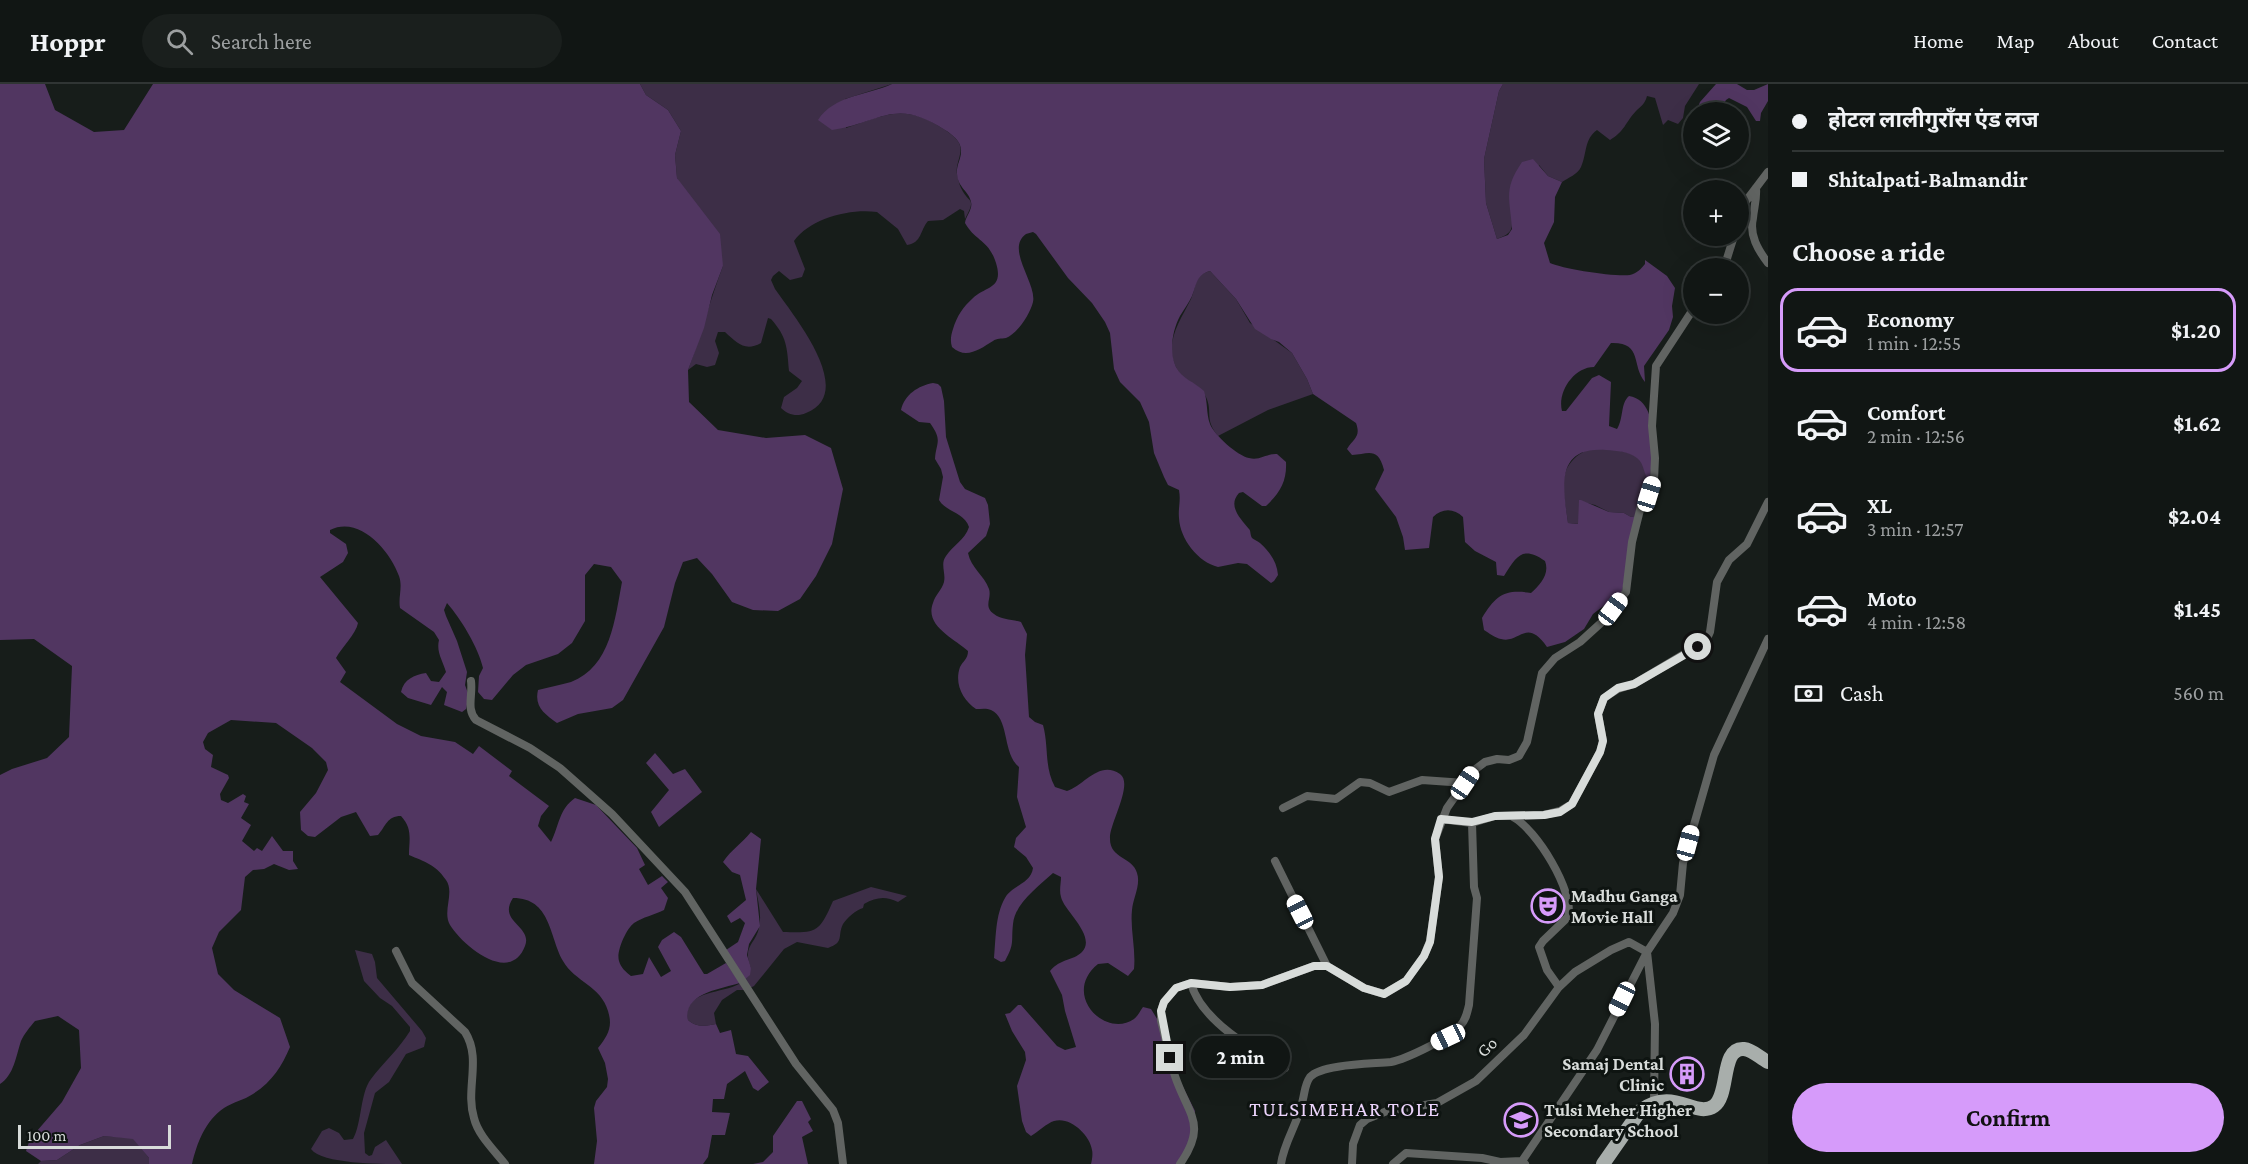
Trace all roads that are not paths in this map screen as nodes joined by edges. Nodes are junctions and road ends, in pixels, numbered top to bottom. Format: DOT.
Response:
graph roads {
  1 [pos="1768,172"];
  2 [pos="1756,188"];
  3 [pos="1749,197"];
  4 [pos="1768,263"];
  5 [pos="1684,324"];
  6 [pos="1768,502"];
  7 [pos="1768,639"];
  8 [pos="471,681"];
  9 [pos="1465,783"];
  10 [pos="1283,807"];
  11 [pos="1510,815"];
  12 [pos="1441,819"];
  13 [pos="1472,822"];
  14 [pos="1275,861"];
  15 [pos="396,951"];
  16 [pos="1647,952"];
  17 [pos="1327,966"];
  18 [pos="1191,983"];
  19 [pos="1559,987"];
  20 [pos="1768,1062"];
  21 [pos="1285,1068"];
  22 [pos="1654,1103"];
  23 [pos="1522,1163"];
  24 [pos="505,1164"];
  25 [pos="843,1164"];
  26 [pos="1180,1164"];
  27 [pos="1281,1164"];
  28 [pos="1352,1164"];
  29 [pos="1393,1164"];
  30 [pos="1603,1164"];
  1 -- 2 [label="street"];
  2 -- 3 [label="street"];
  2 -- 4 [label="street"];
  5 -- 9 [label="street"];
  6 -- 11 [label="street"];
  7 -- 16 [label="street"];
  8 -- 25 [label="street"];
  9 -- 10 [label="street"];
  9 -- 12 [label="street"];
  11 -- 13 [label="street"];
  11 -- 19 [label="street"];
  12 -- 13 [label="street"];
  12 -- 17 [label="street"];
  13 -- 27 [label="street"];
  14 -- 17 [label="street"];
  15 -- 24 [label="street"];
  16 -- 19 [label="street, Go"];
  16 -- 22 [label="street"];
  16 -- 23 [label="street"];
  17 -- 18 [label="street"];
  18 -- 21 [label="street"];
  18 -- 26 [label="street"];
  19 -- 28 [label="street, Go"];
  20 -- 22 [label="main road"];
  22 -- 30 [label="main road"];
  23 -- 29 [label="street"];
}
